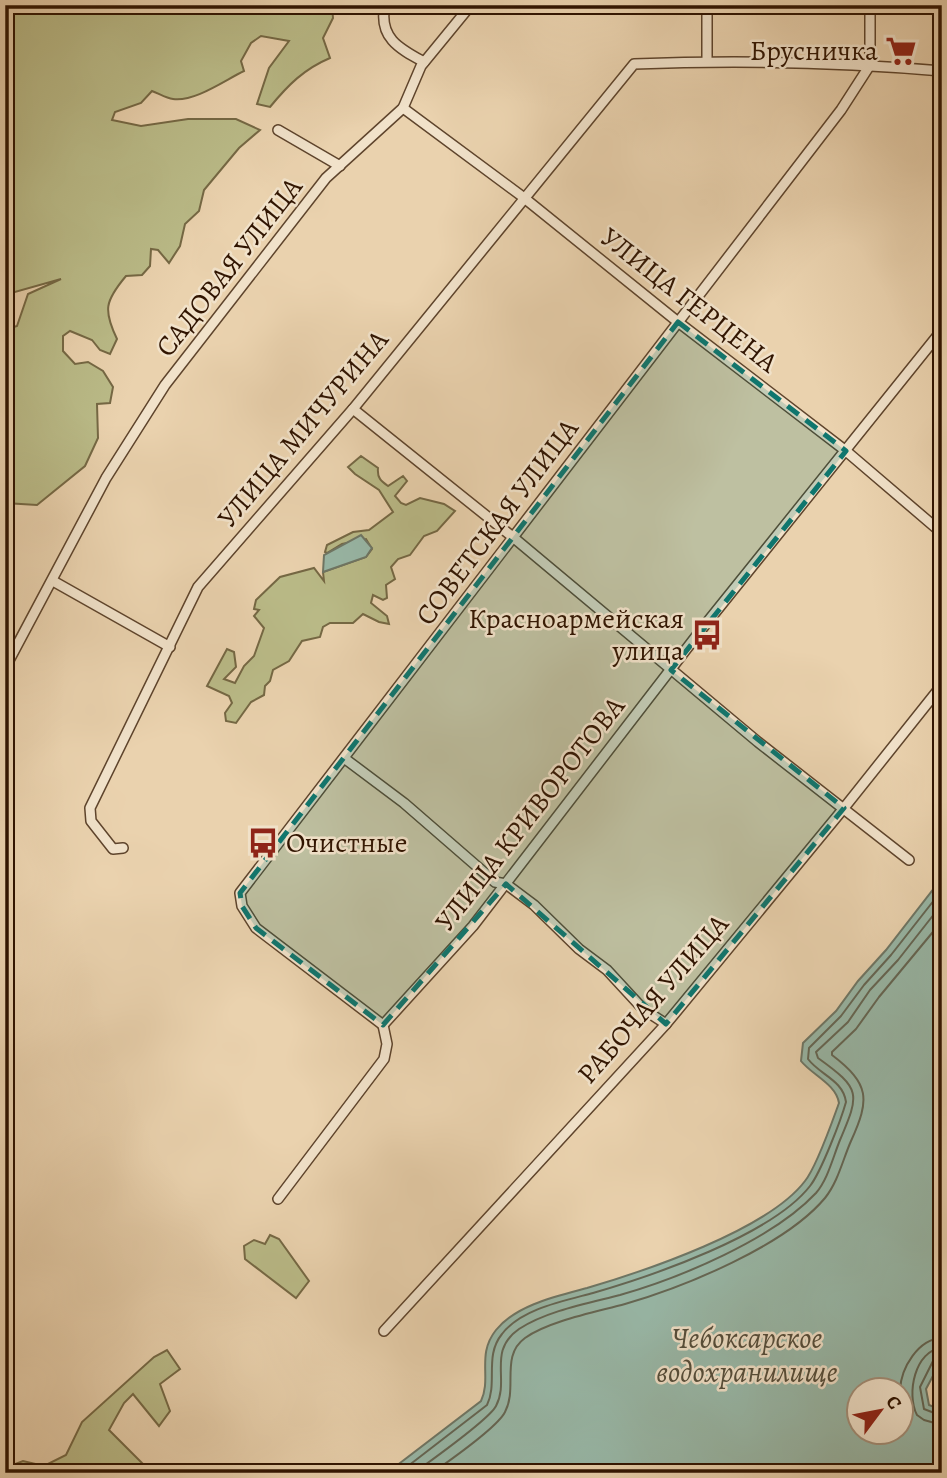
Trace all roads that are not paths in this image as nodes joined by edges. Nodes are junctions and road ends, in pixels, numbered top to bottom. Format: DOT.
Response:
graph roads {
  1 [pos="385,5"];
  2 [pos="471,5"];
  3 [pos="707,5"];
  4 [pos="870,5"];
  5 [pos="707,61"];
  6 [pos="424,62"];
  7 [pos="870,65"];
  8 [pos="942,71"];
  9 [pos="403,108"];
  10 [pos="278,130"];
  11 [pos="340,166"];
  12 [pos="523,197"];
  13 [pos="678,322"];
  14 [pos="942,330"];
  15 [pos="353,409"];
  16 [pos="846,451"];
  17 [pos="942,533"];
  18 [pos="514,538"];
  19 [pos="53,581"];
  20 [pos="170,647"];
  21 [pos="5,668"];
  22 [pos="671,670"];
  23 [pos="942,685"];
  24 [pos="344,758"];
  25 [pos="844,808"];
  26 [pos="123,848"];
  27 [pos="909,860"];
  28 [pos="506,884"];
  29 [pos="666,1024"];
  30 [pos="383,1025"];
  31 [pos="278,1199"];
  32 [pos="384,1331"];
  1 -- 6 [label="street"];
  2 -- 6 [label="street, САДОВАЯ УЛИЦА"];
  3 -- 5 [label="street"];
  4 -- 7 [label="street"];
  5 -- 7 [label="street"];
  5 -- 12 [label="street, УЛИЦА МИЧУРИНА"];
  6 -- 9 [label="street, САДОВАЯ УЛИЦА"];
  7 -- 8 [label="street"];
  7 -- 13 [label="street, СОВЕТСКАЯ УЛИЦА"];
  9 -- 11 [label="street, САДОВАЯ УЛИЦА"];
  9 -- 12 [label="street, УЛИЦА ГЕРЦЕНА"];
  10 -- 11 [label="street"];
  11 -- 19 [label="street, САДОВАЯ УЛИЦА"];
  12 -- 13 [label="street, УЛИЦА ГЕРЦЕНА"];
  12 -- 15 [label="street, УЛИЦА МИЧУРИНА"];
  13 -- 16 [label="street, УЛИЦА ГЕРЦЕНА"];
  13 -- 18 [label="street, СОВЕТСКАЯ УЛИЦА"];
  14 -- 16 [label="street, УЛИЦА КРИВОРОТОВА"];
  15 -- 18 [label="street"];
  15 -- 20 [label="street, УЛИЦА МИЧУРИНА"];
  16 -- 17 [label="street, УЛИЦА ГЕРЦЕНА"];
  16 -- 22 [label="street, УЛИЦА КРИВОРОТОВА"];
  18 -- 22 [label="street"];
  18 -- 24 [label="street, СОВЕТСКАЯ УЛИЦА"];
  19 -- 20 [label="street"];
  19 -- 21 [label="street, САДОВАЯ УЛИЦА"];
  20 -- 26 [label="street, УЛИЦА МИЧУРИНА"];
  22 -- 25 [label="street"];
  22 -- 28 [label="street, УЛИЦА КРИВОРОТОВА"];
  23 -- 25 [label="street, РАБОЧАЯ УЛИЦА"];
  24 -- 28 [label="street"];
  24 -- 30 [label="street, СОВЕТСКАЯ УЛИЦА"];
  25 -- 27 [label="street"];
  25 -- 29 [label="street, РАБОЧАЯ УЛИЦА"];
  28 -- 29 [label="street"];
  28 -- 30 [label="street, УЛИЦА КРИВОРОТОВА"];
  29 -- 32 [label="street, РАБОЧАЯ УЛИЦА"];
  30 -- 31 [label="street"];
}
